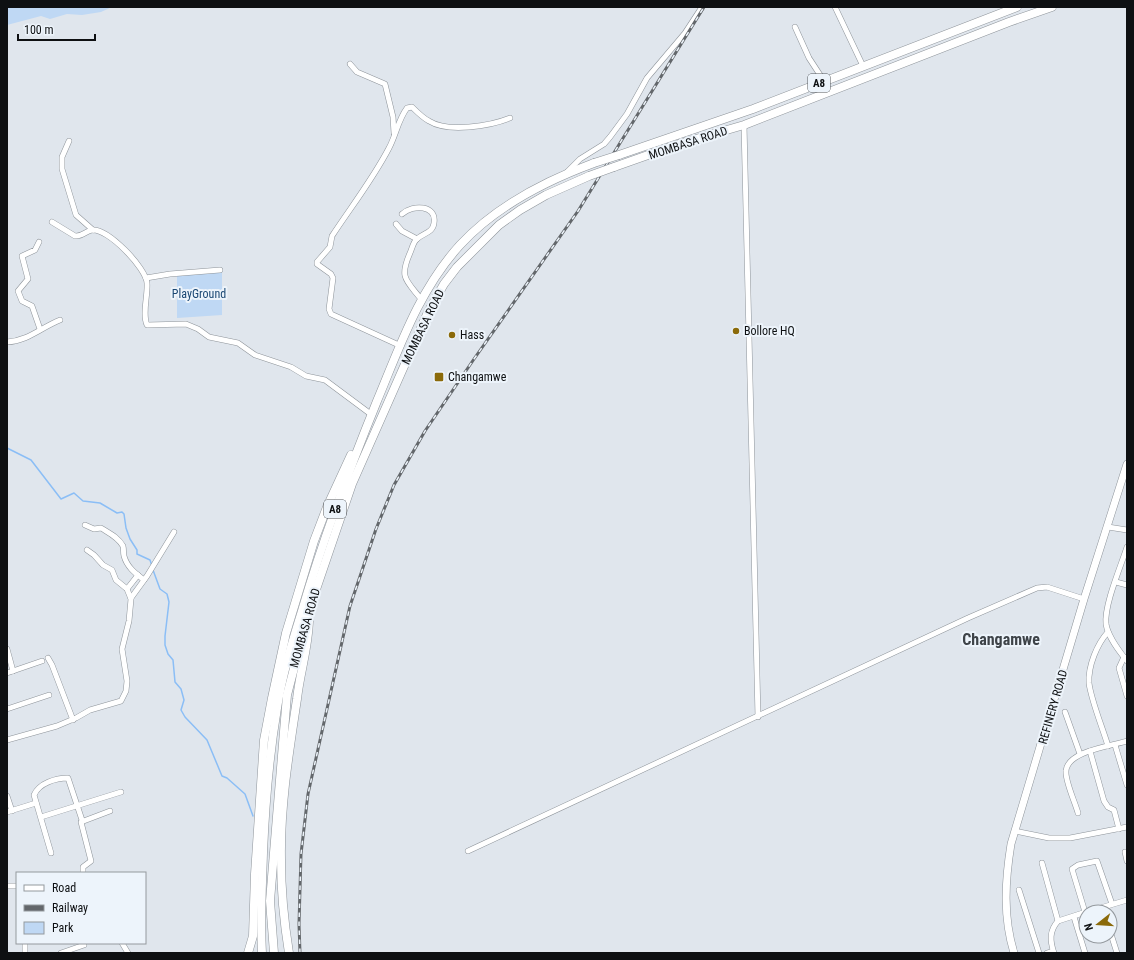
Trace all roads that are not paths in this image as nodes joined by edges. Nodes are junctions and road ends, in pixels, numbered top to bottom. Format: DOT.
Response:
graph roads {
  1 [pos="702,7"];
  2 [pos="835,7"];
  3 [pos="1017,7"];
  4 [pos="1052,7"];
  5 [pos="795,27"];
  6 [pos="350,64"];
  7 [pos="863,66"];
  8 [pos="824,81"];
  9 [pos="510,118"];
  10 [pos="744,126"];
  11 [pos="394,136"];
  12 [pos="69,140"];
  13 [pos="566,173"];
  14 [pos="402,214"];
  15 [pos="52,222"];
  16 [pos="396,224"];
  17 [pos="93,230"];
  18 [pos="417,239"];
  19 [pos="39,242"];
  20 [pos="220,270"];
  21 [pos="146,278"];
  22 [pos="421,299"];
  23 [pos="60,320"];
  24 [pos="40,329"];
  25 [pos="7,342"];
  26 [pos="401,346"];
  27 [pos="372,415"];
  28 [pos="365,432"];
  29 [pos="1127,464"];
  30 [pos="85,525"];
  31 [pos="1108,527"];
  32 [pos="1127,530"];
  33 [pos="174,532"];
  34 [pos="1127,547"];
  35 [pos="87,550"];
  36 [pos="138,575"];
  37 [pos="145,578"];
  38 [pos="1116,582"];
  39 [pos="1127,585"];
  40 [pos="127,590"];
  41 [pos="131,598"];
  42 [pos="1084,599"];
  43 [pos="310,606"];
  44 [pos="1108,632"];
  45 [pos="7,649"];
  46 [pos="48,658"];
  47 [pos="1125,659"];
  48 [pos="42,661"];
  49 [pos="13,671"];
  50 [pos="7,673"];
  51 [pos="49,695"];
  52 [pos="1127,696"];
  53 [pos="7,709"];
  54 [pos="1065,712"];
  55 [pos="758,717"];
  56 [pos="73,720"];
  57 [pos="7,740"];
  58 [pos="1127,741"];
  59 [pos="1115,745"];
  60 [pos="1108,746"];
  61 [pos="1090,751"];
  62 [pos="1080,754"];
  63 [pos="1127,785"];
  64 [pos="121,792"];
  65 [pos="7,796"];
  66 [pos="36,802"];
  67 [pos="78,806"];
  68 [pos="9,811"];
  69 [pos="110,811"];
  70 [pos="1078,813"];
  71 [pos="41,817"];
  72 [pos="82,820"];
  73 [pos="1127,827"];
  74 [pos="1119,829"];
  75 [pos="1015,831"];
  76 [pos="468,851"];
  77 [pos="1125,852"];
  78 [pos="50,853"];
  79 [pos="1127,861"];
  80 [pos="1042,863"];
  81 [pos="83,872"];
  82 [pos="1019,890"];
  83 [pos="1127,900"];
  84 [pos="1083,904"];
  85 [pos="1112,904"];
  86 [pos="1078,915"];
  87 [pos="1074,916"];
  88 [pos="1058,921"];
  89 [pos="123,944"];
  90 [pos="84,945"];
  91 [pos="1053,952"];
  92 [pos="61,953"];
  93 [pos="128,953"];
  94 [pos="248,953"];
  95 [pos="262,953"];
  96 [pos="274,953"];
  97 [pos="289,953"];
  98 [pos="1014,953"];
  99 [pos="1039,953"];
  100 [pos="1047,953"];
  101 [pos="1085,953"];
  1 -- 13 [label="street"];
  2 -- 7 [label="street"];
  3 -- 7 [label="highway, MOMBASA ROAD / A8"];
  4 -- 10 [label="highway, MOMBASA ROAD / A8"];
  5 -- 8 [label="street"];
  6 -- 11 [label="street"];
  7 -- 8 [label="highway, MOMBASA ROAD / A8"];
  8 -- 13 [label="highway, MOMBASA ROAD / A8, bridge"];
  9 -- 11 [label="street"];
  10 -- 43 [label="highway, MOMBASA ROAD / A8, bridge"];
  10 -- 55 [label="street"];
  11 -- 26 [label="street"];
  12 -- 17 [label="street"];
  13 -- 22 [label="highway, MOMBASA ROAD / A8"];
  14 -- 18 [label="street"];
  15 -- 17 [label="street"];
  16 -- 18 [label="street"];
  17 -- 21 [label="street"];
  18 -- 22 [label="street"];
  19 -- 24 [label="street"];
  20 -- 21 [label="street"];
  21 -- 27 [label="street"];
  22 -- 26 [label="highway, MOMBASA ROAD / A8"];
  23 -- 24 [label="street"];
  24 -- 25 [label="street"];
  26 -- 27 [label="highway, MOMBASA ROAD / A8"];
  27 -- 28 [label="highway, MOMBASA ROAD / A8"];
  28 -- 94 [label="highway"];
  28 -- 95 [label="highway, MOMBASA ROAD / A8"];
  29 -- 31 [label="main road, REFINERY ROAD"];
  30 -- 36 [label="street"];
  31 -- 32 [label="street"];
  31 -- 42 [label="main road, REFINERY ROAD"];
  33 -- 37 [label="street"];
  34 -- 38 [label="street"];
  35 -- 40 [label="street"];
  36 -- 37 [label="street"];
  36 -- 40 [label="street"];
  37 -- 41 [label="street"];
  38 -- 39 [label="street"];
  38 -- 44 [label="street"];
  40 -- 41 [label="street"];
  41 -- 56 [label="street"];
  42 -- 55 [label="street"];
  42 -- 75 [label="main road, REFINERY ROAD"];
  43 -- 96 [label="highway, MOMBASA ROAD / A8"];
  43 -- 97 [label="highway"];
  44 -- 47 [label="street"];
  44 -- 60 [label="street"];
  45 -- 49 [label="street"];
  46 -- 56 [label="street"];
  47 -- 52 [label="street"];
  48 -- 49 [label="street"];
  49 -- 50 [label="street"];
  51 -- 53 [label="street"];
  54 -- 62 [label="street"];
  55 -- 76 [label="street"];
  56 -- 57 [label="street"];
  58 -- 59 [label="street"];
  59 -- 60 [label="street"];
  59 -- 63 [label="street"];
  60 -- 61 [label="street"];
  61 -- 62 [label="street"];
  61 -- 74 [label="street"];
  62 -- 70 [label="street"];
  64 -- 67 [label="street"];
  65 -- 68 [label="street"];
  66 -- 67 [label="street"];
  66 -- 68 [label="street"];
  66 -- 71 [label="street"];
  67 -- 71 [label="street"];
  67 -- 72 [label="street"];
  69 -- 72 [label="street"];
  71 -- 78 [label="street"];
  72 -- 81 [label="street"];
  73 -- 74 [label="street"];
  74 -- 75 [label="street"];
  75 -- 98 [label="main road, REFINERY ROAD"];
  77 -- 79 [label="street"];
  80 -- 88 [label="street"];
  82 -- 99 [label="street"];
  83 -- 85 [label="street"];
  84 -- 85 [label="street"];
  86 -- 87 [label="street"];
  87 -- 88 [label="street"];
  87 -- 101 [label="street"];
  88 -- 91 [label="street"];
  89 -- 93 [label="street"];
  90 -- 92 [label="street"];
  91 -- 100 [label="street"];
}
